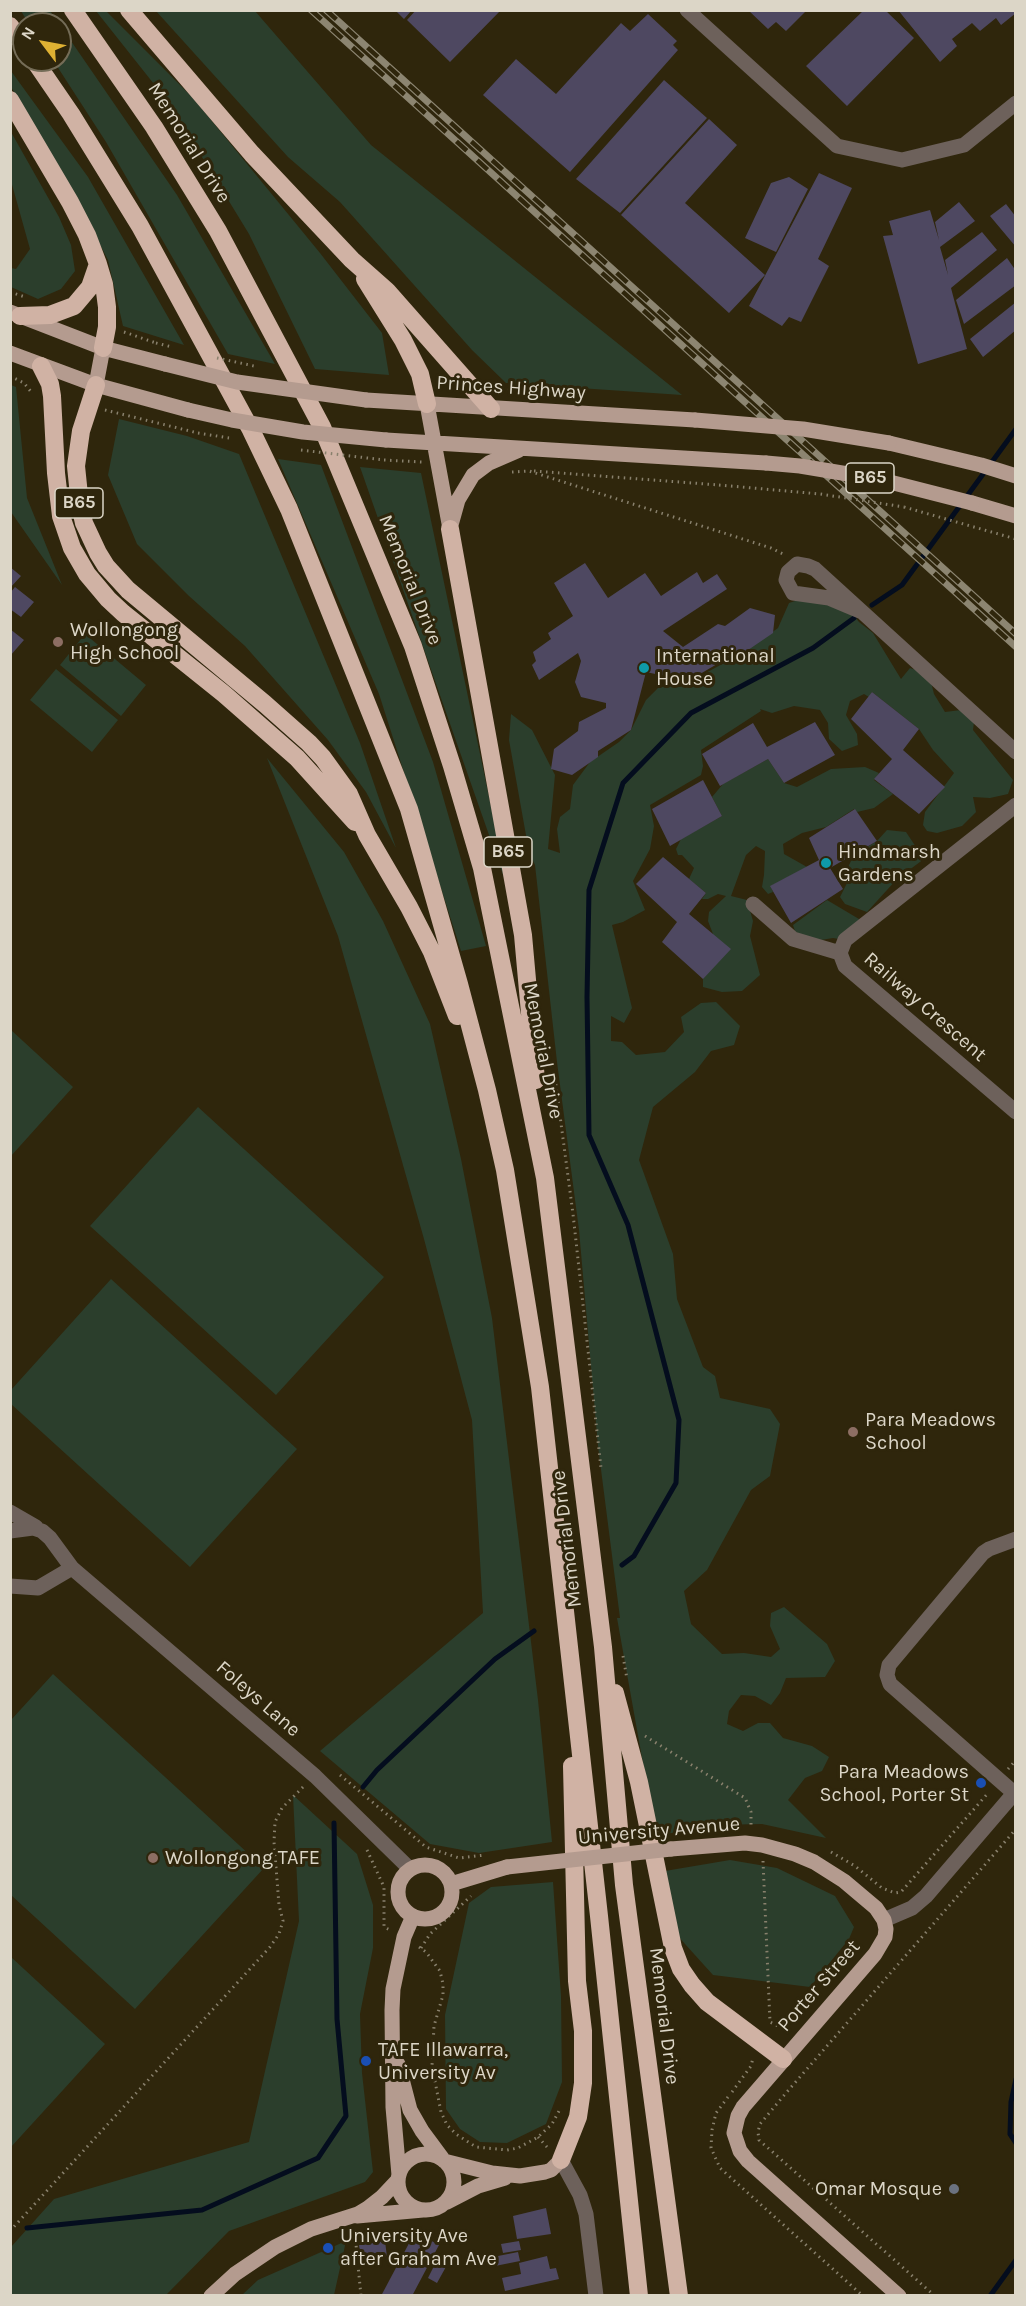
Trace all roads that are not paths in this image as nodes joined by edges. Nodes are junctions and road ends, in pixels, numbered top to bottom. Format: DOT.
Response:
graph roads {
  1 [pos="73,10"];
  2 [pos="129,10"];
  3 [pos="687,10"];
  4 [pos="42,72"];
  5 [pos="10,100"];
  6 [pos="1016,103"];
  7 [pos="352,260"];
  8 [pos="98,264"];
  9 [pos="15,314"];
  10 [pos="103,348"];
  11 [pos="10,353"];
  12 [pos="41,366"];
  13 [pos="96,385"];
  14 [pos="427,404"];
  15 [pos="491,409"];
  16 [pos="434,442"];
  17 [pos="522,448"];
  18 [pos="1016,476"];
  19 [pos="1016,516"];
  20 [pos="450,529"];
  21 [pos="860,611"];
  22 [pos="1016,752"];
  23 [pos="1016,805"];
  24 [pos="367,835"];
  25 [pos="753,904"];
  26 [pos="840,953"];
  27 [pos="487,1090"];
  28 [pos="1016,1112"];
  29 [pos="545,1178"];
  30 [pos="10,1512"];
  31 [pos="10,1531"];
  32 [pos="42,1531"];
  33 [pos="1016,1539"];
  34 [pos="72,1568"];
  35 [pos="10,1586"];
  36 [pos="603,1647"];
  37 [pos="569,1650"];
  38 [pos="1015,1792"];
  39 [pos="410,1869"];
  40 [pos="451,1884"];
  41 [pos="413,1917"];
  42 [pos="885,1920"];
  43 [pos="391,2032"];
  44 [pos="783,2059"];
  45 [pos="444,2160"];
  46 [pos="561,2160"];
  47 [pos="513,2176"];
  48 [pos="398,2177"];
  49 [pos="664,2192"];
  50 [pos="435,2208"];
  51 [pos="348,2217"];
  52 [pos="211,2295"];
  53 [pos="596,2295"];
  54 [pos="639,2295"];
  55 [pos="668,2295"];
  56 [pos="679,2295"];
  57 [pos="899,2295"];
  1 -- 29 [label="highway, Memorial Drive"];
  2 -- 7 [label="highway, B65"];
  3 -- 6 [label="street"];
  4 -- 27 [label="highway, Memorial Drive"];
  5 -- 8 [label="highway, B65"];
  7 -- 14 [label="highway, B65"];
  7 -- 15 [label="highway, B65"];
  8 -- 9 [label="highway"];
  8 -- 10 [label="highway, B65"];
  9 -- 10 [label="main road, Princes Highway"];
  10 -- 13 [label="main road, B65"];
  10 -- 14 [label="main road, Princes Highway, bridge"];
  11 -- 12 [label="main road"];
  12 -- 13 [label="main road"];
  12 -- 24 [label="highway"];
  13 -- 16 [label="main road, B65, bridge"];
  13 -- 24 [label="highway, B65"];
  14 -- 15 [label="main road, Princes Highway"];
  14 -- 16 [label="main road, B65"];
  15 -- 18 [label="main road, Princes Highway / B65, bridge"];
  16 -- 17 [label="main road, B65"];
  16 -- 20 [label="main road, B65"];
  17 -- 19 [label="main road, B65, bridge"];
  17 -- 20 [label="main road"];
  20 -- 29 [label="highway, B65"];
  21 -- 21 [label="street"];
  21 -- 22 [label="street"];
  23 -- 26 [label="street"];
  24 -- 27 [label="highway, B65"];
  25 -- 26 [label="street"];
  26 -- 28 [label="street, Railway Crescent"];
  27 -- 37 [label="highway, Memorial Drive"];
  29 -- 36 [label="highway, Memorial Drive"];
  30 -- 32 [label="street, Foleys Lane"];
  31 -- 32 [label="street"];
  32 -- 34 [label="street, Foleys Lane"];
  33 -- 38 [label="street"];
  34 -- 35 [label="street"];
  34 -- 39 [label="street, Foleys Lane"];
  36 -- 44 [label="highway"];
  36 -- 49 [label="highway, Memorial Drive"];
  37 -- 46 [label="highway"];
  37 -- 54 [label="highway, Memorial Drive"];
  38 -- 42 [label="street"];
  39 -- 40 [label="main road"];
  39 -- 41 [label="main road"];
  40 -- 41 [label="main road"];
  40 -- 42 [label="main road, University Avenue, bridge"];
  41 -- 43 [label="main road"];
  42 -- 44 [label="main road, Porter Street"];
  43 -- 45 [label="main road"];
  43 -- 48 [label="main road"];
  44 -- 57 [label="main road, Porter Street"];
  45 -- 47 [label="main road"];
  45 -- 48 [label="main road"];
  45 -- 50 [label="main road"];
  46 -- 47 [label="main road"];
  46 -- 53 [label="street"];
  47 -- 50 [label="main road"];
  48 -- 50 [label="main road"];
  48 -- 51 [label="main road"];
  49 -- 55 [label="highway"];
  49 -- 56 [label="highway"];
  50 -- 51 [label="main road"];
  51 -- 52 [label="main road"];
}
